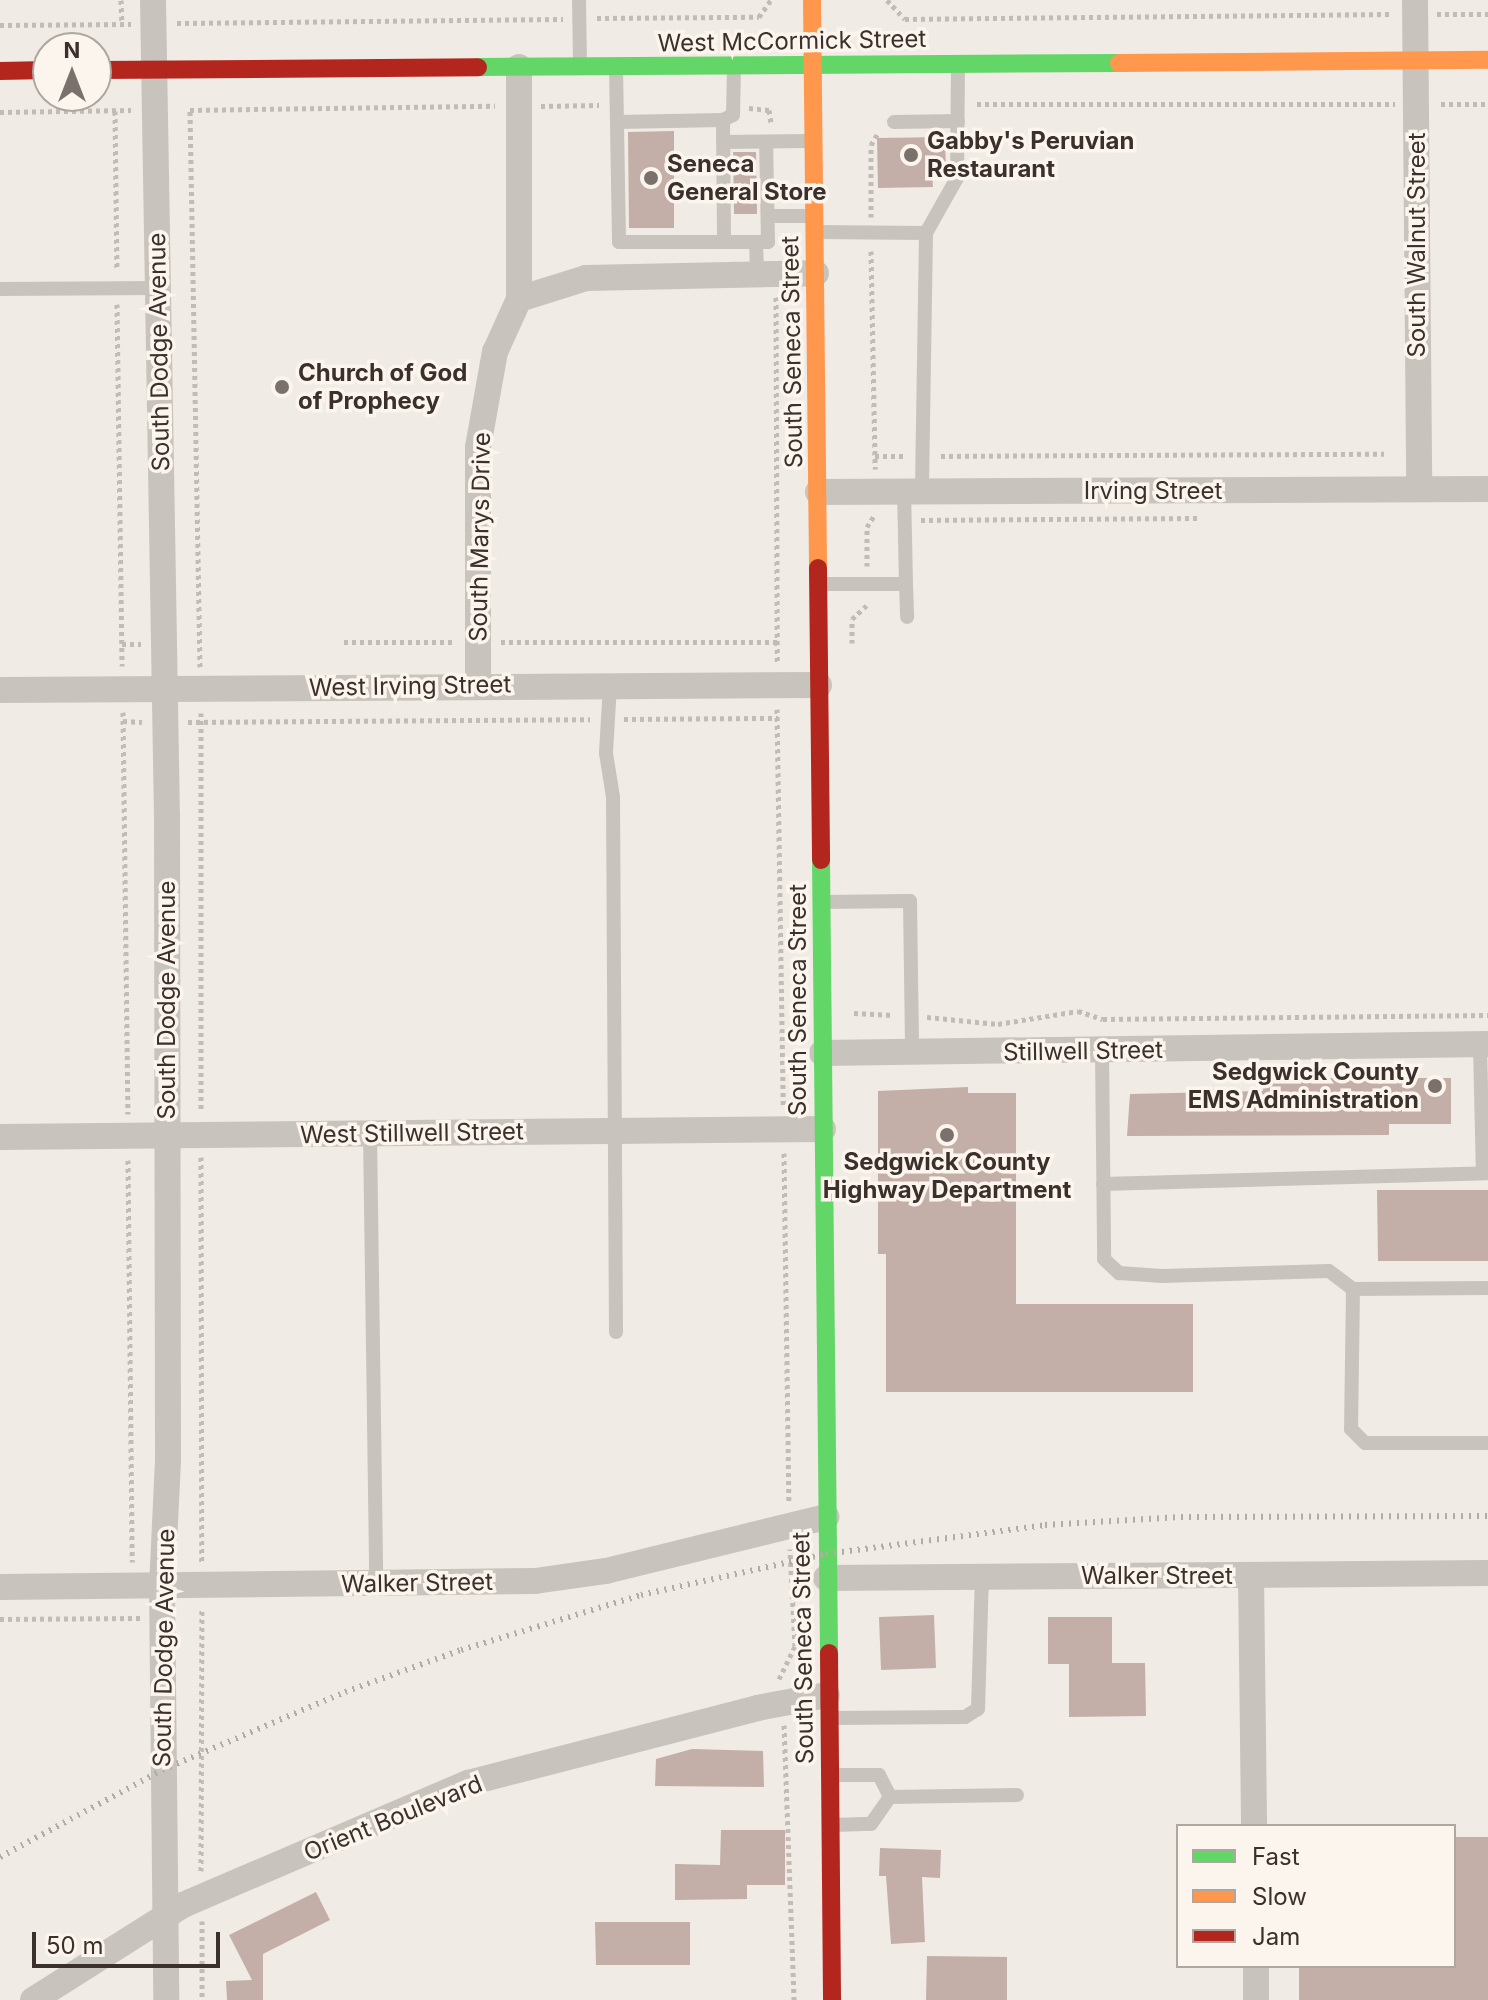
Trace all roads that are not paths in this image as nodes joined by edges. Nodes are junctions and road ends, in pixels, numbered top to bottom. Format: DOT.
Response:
graph roads {
  1 [pos="579,0"];
  2 [pos="812,0"];
  3 [pos="1415,7"];
  4 [pos="154,12"];
  5 [pos="1488,60"];
  6 [pos="1415,61"];
  7 [pos="958,63"];
  8 [pos="813,64"];
  9 [pos="580,66"];
  10 [pos="616,66"];
  11 [pos="734,66"];
  12 [pos="519,67"];
  13 [pos="32,70"];
  14 [pos="112,70"];
  15 [pos="154,70"];
  16 [pos="0,71"];
  17 [pos="723,120"];
  18 [pos="958,121"];
  19 [pos="617,122"];
  20 [pos="888,123"];
  21 [pos="814,141"];
  22 [pos="723,142"];
  23 [pos="770,142"];
  24 [pos="768,216"];
  25 [pos="815,224"];
  26 [pos="926,233"];
  27 [pos="724,242"];
  28 [pos="756,242"];
  29 [pos="766,273"];
  30 [pos="816,273"];
  31 [pos="158,288"];
  32 [pos="0,289"];
  33 [pos="519,299"];
  34 [pos="1419,489"];
  35 [pos="1488,489"];
  36 [pos="913,491"];
  37 [pos="818,492"];
  38 [pos="818,584"];
  39 [pos="906,584"];
  40 [pos="907,617"];
  41 [pos="610,685"];
  42 [pos="819,685"];
  43 [pos="478,686"];
  44 [pos="165,689"];
  45 [pos="0,690"];
  46 [pos="821,902"];
  47 [pos="1484,1044"];
  48 [pos="1102,1051"];
  49 [pos="822,1053"];
  50 [pos="912,1053"];
  51 [pos="823,1129"];
  52 [pos="614,1131"];
  53 [pos="370,1133"];
  54 [pos="167,1135"];
  55 [pos="0,1137"];
  56 [pos="1486,1173"];
  57 [pos="1103,1184"];
  58 [pos="1488,1288"];
  59 [pos="1353,1289"];
  60 [pos="616,1332"];
  61 [pos="1488,1443"];
  62 [pos="826,1517"];
  63 [pos="1488,1573"];
  64 [pos="1251,1575"];
  65 [pos="982,1577"];
  66 [pos="826,1578"];
  67 [pos="376,1583"];
  68 [pos="162,1586"];
  69 [pos="0,1587"];
  70 [pos="828,1707"];
  71 [pos="828,1775"];
  72 [pos="1017,1795"];
  73 [pos="890,1797"];
  74 [pos="1254,1824"];
  75 [pos="829,1825"];
  76 [pos="165,1916"];
  77 [pos="1256,1968"];
  78 [pos="33,2000"];
  79 [pos="166,2000"];
  80 [pos="832,2000"];
  81 [pos="1256,2000"];
  1 -- 9 [label="lane"];
  2 -- 8 [label="street, South Seneca Street"];
  3 -- 6 [label="street, South Walnut Street"];
  4 -- 15 [label="street, South Dodge Avenue"];
  5 -- 6 [label="street, West McCormick Street"];
  6 -- 7 [label="street, West McCormick Street"];
  6 -- 34 [label="street, South Walnut Street"];
  7 -- 8 [label="street, West McCormick Street"];
  7 -- 18 [label="lane"];
  8 -- 11 [label="street, West McCormick Street"];
  8 -- 21 [label="street, South Seneca Street"];
  9 -- 10 [label="street, West McCormick Street"];
  9 -- 12 [label="street, West McCormick Street"];
  10 -- 11 [label="street, West McCormick Street"];
  10 -- 19 [label="lane"];
  11 -- 17 [label="lane"];
  12 -- 15 [label="street, West McCormick Street"];
  12 -- 33 [label="street, South Marys Drive"];
  13 -- 16 [label="street"];
  14 -- 15 [label="street, West McCormick Street"];
  15 -- 31 [label="street, South Dodge Avenue"];
  17 -- 19 [label="lane"];
  17 -- 22 [label="lane"];
  18 -- 20 [label="lane"];
  18 -- 26 [label="lane"];
  19 -- 27 [label="lane"];
  21 -- 23 [label="lane"];
  21 -- 25 [label="street, South Seneca Street"];
  22 -- 23 [label="lane"];
  22 -- 27 [label="lane"];
  23 -- 24 [label="lane"];
  24 -- 25 [label="lane"];
  24 -- 28 [label="lane"];
  25 -- 26 [label="lane"];
  25 -- 30 [label="street, South Seneca Street"];
  26 -- 36 [label="lane"];
  27 -- 28 [label="lane"];
  28 -- 29 [label="lane"];
  29 -- 30 [label="street"];
  29 -- 33 [label="street"];
  30 -- 37 [label="street, South Seneca Street"];
  31 -- 32 [label="lane"];
  31 -- 44 [label="street, South Dodge Avenue"];
  33 -- 43 [label="street, South Marys Drive"];
  34 -- 35 [label="street, Irving Street"];
  34 -- 36 [label="street, Irving Street"];
  36 -- 37 [label="street, Irving Street"];
  36 -- 39 [label="lane"];
  37 -- 38 [label="street, South Seneca Street"];
  38 -- 39 [label="lane"];
  38 -- 42 [label="street, South Seneca Street"];
  39 -- 40 [label="lane"];
  41 -- 42 [label="street, West Irving Street"];
  41 -- 43 [label="street, West Irving Street"];
  41 -- 52 [label="lane"];
  42 -- 46 [label="street, South Seneca Street"];
  43 -- 44 [label="street, West Irving Street"];
  44 -- 45 [label="street, West Irving Street"];
  44 -- 54 [label="street, South Dodge Avenue"];
  46 -- 49 [label="street, South Seneca Street"];
  46 -- 50 [label="lane"];
  47 -- 48 [label="street, Stillwell Street"];
  47 -- 56 [label="lane"];
  48 -- 50 [label="street, Stillwell Street"];
  48 -- 57 [label="lane"];
  49 -- 50 [label="street, Stillwell Street"];
  49 -- 51 [label="street, South Seneca Street"];
  51 -- 52 [label="street, West Stillwell Street"];
  51 -- 62 [label="street, South Seneca Street"];
  52 -- 53 [label="street, West Stillwell Street"];
  52 -- 60 [label="lane"];
  53 -- 54 [label="street, West Stillwell Street"];
  53 -- 67 [label="lane"];
  54 -- 55 [label="street, West Stillwell Street"];
  54 -- 68 [label="street, South Dodge Avenue"];
  56 -- 57 [label="lane"];
  57 -- 59 [label="lane"];
  58 -- 59 [label="lane"];
  59 -- 61 [label="lane"];
  62 -- 66 [label="street, South Seneca Street"];
  62 -- 67 [label="street, Walker Street"];
  63 -- 64 [label="street, Walker Street"];
  64 -- 65 [label="street, Walker Street"];
  64 -- 74 [label="street"];
  65 -- 66 [label="street, Walker Street"];
  65 -- 70 [label="lane"];
  66 -- 70 [label="street, South Seneca Street"];
  67 -- 68 [label="street, Walker Street"];
  68 -- 69 [label="street, Walker Street"];
  68 -- 76 [label="street, South Dodge Avenue"];
  70 -- 71 [label="street, South Seneca Street"];
  70 -- 76 [label="street, Orient Boulevard"];
  71 -- 73 [label="lane"];
  71 -- 75 [label="street, South Seneca Street"];
  72 -- 73 [label="lane"];
  73 -- 75 [label="lane"];
  75 -- 80 [label="street, South Seneca Street"];
  76 -- 78 [label="street, Orient Boulevard"];
  76 -- 79 [label="street, South Dodge Avenue"];
  77 -- 81 [label="street"];
}
